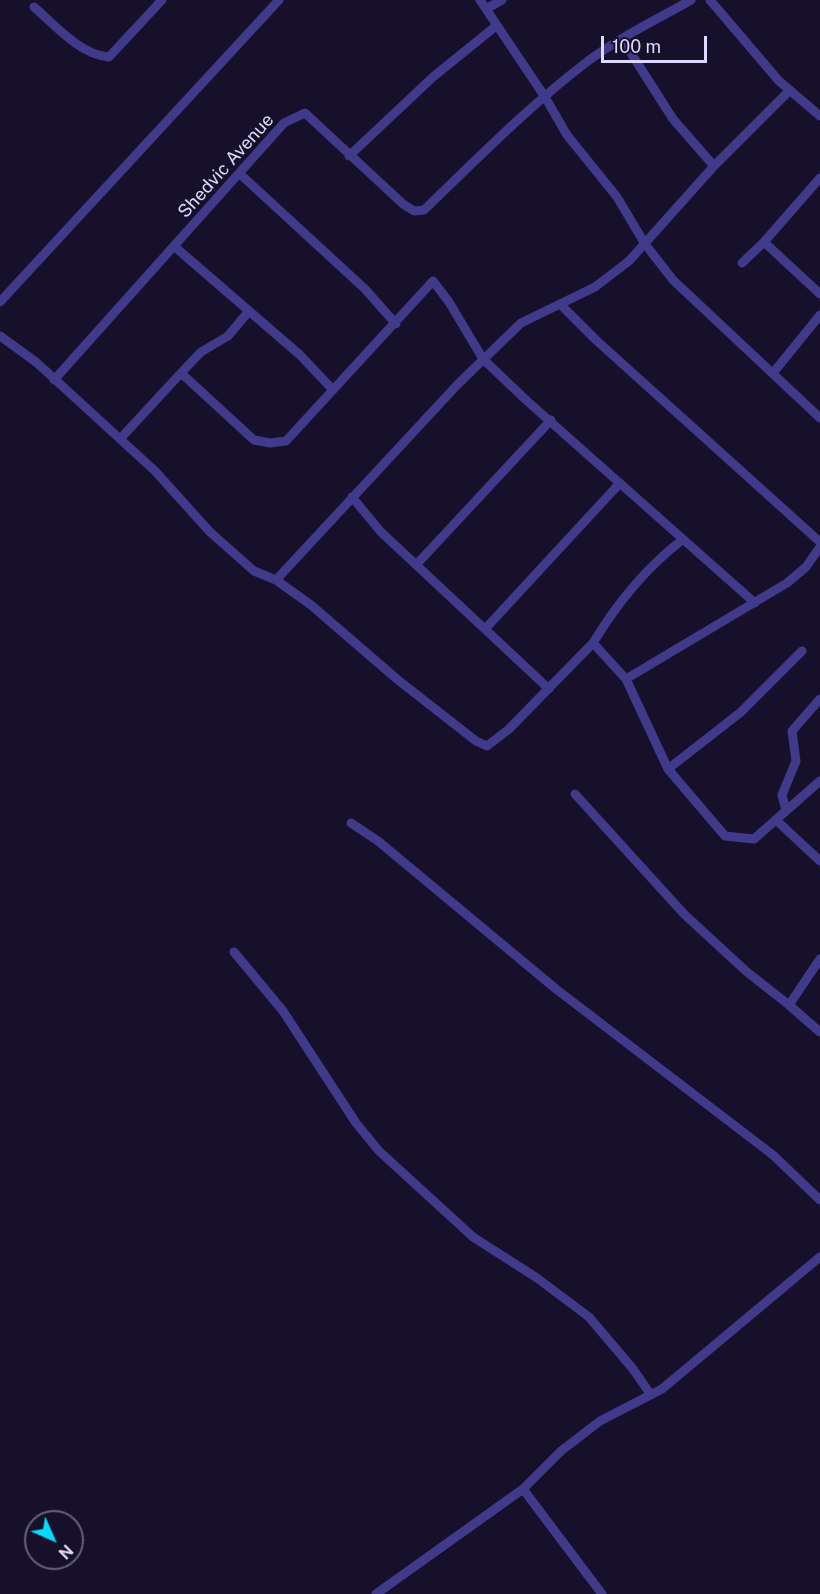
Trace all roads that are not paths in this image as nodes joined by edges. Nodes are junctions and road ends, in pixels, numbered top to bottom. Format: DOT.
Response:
graph roads {
  1 [pos="162,0"];
  2 [pos="279,0"];
  3 [pos="480,0"];
  4 [pos="502,0"];
  5 [pos="691,0"];
  6 [pos="710,0"];
  7 [pos="34,8"];
  8 [pos="486,9"];
  9 [pos="496,26"];
  10 [pos="622,39"];
  11 [pos="790,90"];
  12 [pos="545,97"];
  13 [pos="820,116"];
  14 [pos="350,156"];
  15 [pos="714,166"];
  16 [pos="240,174"];
  17 [pos="820,178"];
  18 [pos="764,242"];
  19 [pos="645,244"];
  20 [pos="175,247"];
  21 [pos="742,263"];
  22 [pos="820,294"];
  23 [pos="0,303"];
  24 [pos="560,304"];
  25 [pos="249,311"];
  26 [pos="820,315"];
  27 [pos="396,324"];
  28 [pos="0,336"];
  29 [pos="483,358"];
  30 [pos="180,373"];
  31 [pos="773,373"];
  32 [pos="54,380"];
  33 [pos="333,390"];
  34 [pos="820,418"];
  35 [pos="551,420"];
  36 [pos="120,439"];
  37 [pos="620,483"];
  38 [pos="352,497"];
  39 [pos="682,540"];
  40 [pos="820,545"];
  41 [pos="416,565"];
  42 [pos="276,580"];
  43 [pos="755,603"];
  44 [pos="486,628"];
  45 [pos="593,643"];
  46 [pos="802,651"];
  47 [pos="626,678"];
  48 [pos="549,689"];
  49 [pos="820,699"];
  50 [pos="668,769"];
  51 [pos="820,781"];
  52 [pos="575,795"];
  53 [pos="786,810"];
  54 [pos="776,820"];
  55 [pos="351,823"];
  56 [pos="820,861"];
  57 [pos="234,952"];
  58 [pos="820,959"];
  59 [pos="789,1005"];
  60 [pos="820,1032"];
  61 [pos="820,1200"];
  62 [pos="820,1257"];
  63 [pos="651,1395"];
  64 [pos="523,1489"];
  65 [pos="376,1594"];
  66 [pos="602,1594"];
  1 -- 7 [label="street"];
  2 -- 23 [label="street"];
  3 -- 8 [label="street"];
  4 -- 8 [label="street"];
  5 -- 10 [label="street"];
  6 -- 11 [label="street"];
  8 -- 9 [label="street"];
  9 -- 12 [label="street"];
  9 -- 14 [label="street"];
  10 -- 12 [label="street"];
  10 -- 15 [label="street"];
  11 -- 13 [label="street"];
  11 -- 15 [label="street"];
  12 -- 14 [label="street, Shedvic Avenue"];
  12 -- 19 [label="street"];
  14 -- 16 [label="street, Shedvic Avenue"];
  15 -- 19 [label="street"];
  16 -- 20 [label="street, Shedvic Avenue"];
  16 -- 27 [label="street"];
  17 -- 18 [label="street"];
  18 -- 21 [label="street"];
  18 -- 22 [label="street"];
  19 -- 24 [label="street"];
  19 -- 31 [label="street"];
  20 -- 25 [label="street"];
  20 -- 32 [label="street, Shedvic Avenue"];
  24 -- 29 [label="street"];
  24 -- 40 [label="street"];
  25 -- 30 [label="street"];
  25 -- 33 [label="street"];
  26 -- 31 [label="street"];
  27 -- 29 [label="street"];
  27 -- 33 [label="street"];
  28 -- 32 [label="street"];
  29 -- 35 [label="street"];
  29 -- 38 [label="street"];
  30 -- 33 [label="street"];
  30 -- 36 [label="street"];
  31 -- 34 [label="street"];
  32 -- 36 [label="street"];
  35 -- 37 [label="street"];
  35 -- 41 [label="street"];
  36 -- 42 [label="street"];
  37 -- 39 [label="street"];
  37 -- 44 [label="street"];
  38 -- 41 [label="street"];
  38 -- 42 [label="street"];
  39 -- 43 [label="street"];
  39 -- 45 [label="street"];
  40 -- 43 [label="street"];
  41 -- 44 [label="street"];
  42 -- 48 [label="street"];
  43 -- 47 [label="street"];
  44 -- 48 [label="street"];
  45 -- 47 [label="street"];
  45 -- 48 [label="street"];
  46 -- 50 [label="street"];
  47 -- 50 [label="street"];
  49 -- 53 [label="street"];
  50 -- 54 [label="street"];
  51 -- 53 [label="street"];
  52 -- 59 [label="street"];
  53 -- 54 [label="street"];
  54 -- 56 [label="street"];
  55 -- 61 [label="street"];
  57 -- 63 [label="street"];
  58 -- 59 [label="street"];
  59 -- 60 [label="street"];
  62 -- 63 [label="street"];
  63 -- 64 [label="street"];
  64 -- 65 [label="street"];
  64 -- 66 [label="street"];
}
